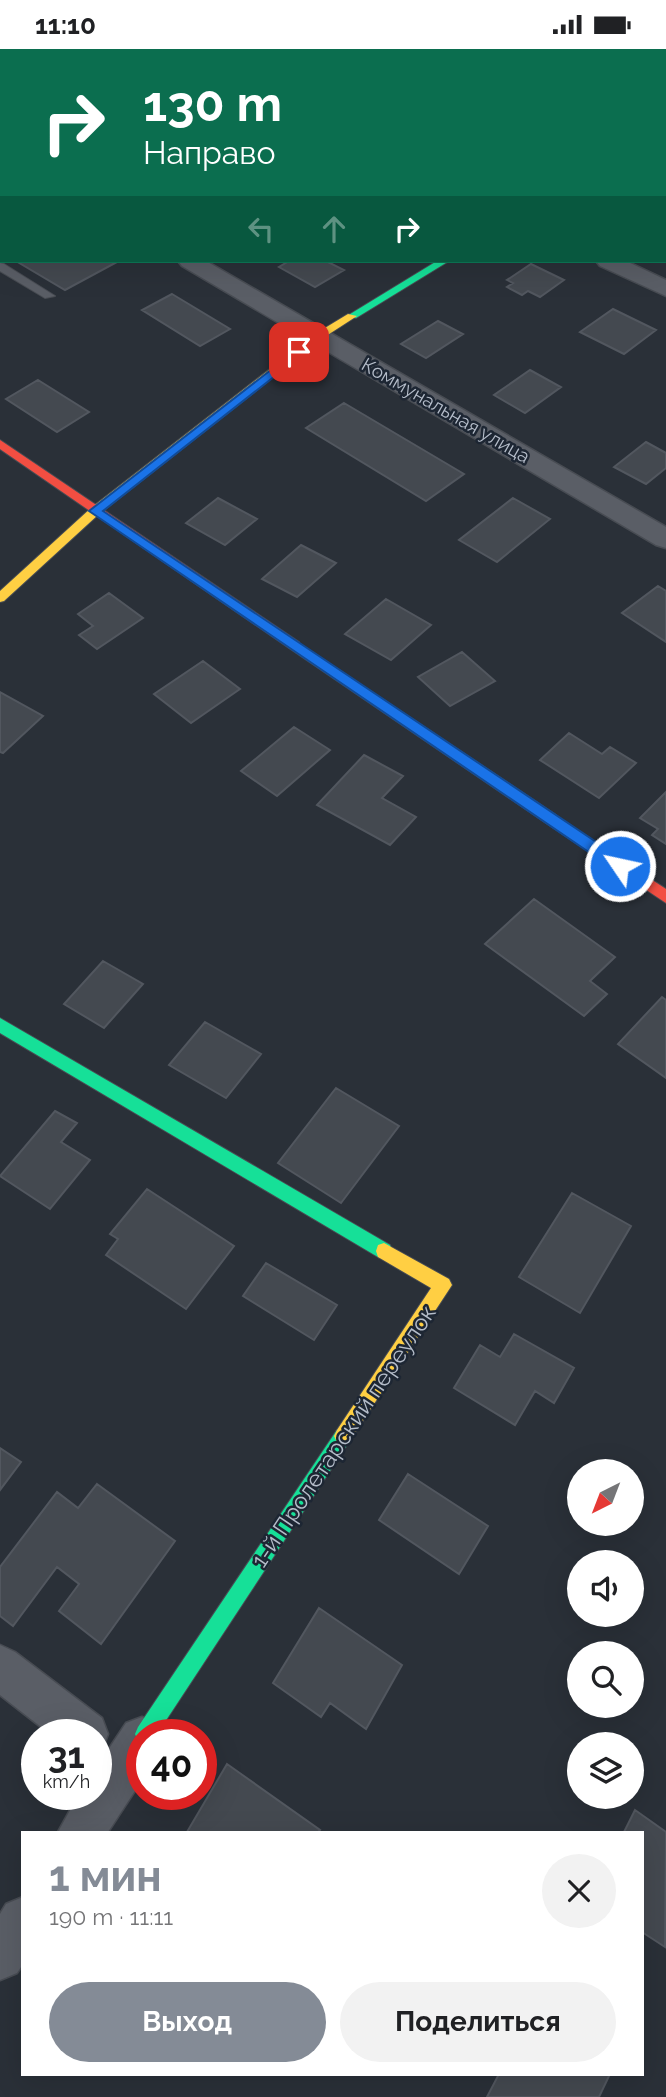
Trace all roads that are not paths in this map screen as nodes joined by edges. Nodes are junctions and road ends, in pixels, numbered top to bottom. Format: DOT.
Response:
graph roads {
  1 [pos="193,263"];
  2 [pos="440,263"];
  3 [pos="612,263"];
  4 [pos="0,266"];
  5 [pos="666,289"];
  6 [pos="49,296"];
  7 [pos="319,335"];
  8 [pos="0,444"];
  9 [pos="95,511"];
  10 [pos="666,539"];
  11 [pos="0,598"];
  12 [pos="666,897"];
  13 [pos="0,1025"];
  14 [pos="0,1667"];
  15 [pos="67,1719"];
  16 [pos="145,1719"];
  17 [pos="126,1747"];
  18 [pos="82,1831"];
  19 [pos="21,1924"];
  20 [pos="0,1956"];
  1 -- 7 [label="street, Коммунальная улица"];
  2 -- 7 [label="street"];
  3 -- 5 [label="street"];
  4 -- 6 [label="lane"];
  7 -- 9 [label="street"];
  7 -- 10 [label="street, Коммунальная улица"];
  8 -- 9 [label="street"];
  9 -- 11 [label="street"];
  9 -- 12 [label="street"];
  13 -- 16 [label="street, 1-й Пролетарский переулок"];
  14 -- 15 [label="street"];
  17 -- 18 [label="street, 1-й Пролетарский переулок"];
  19 -- 20 [label="street"];
}
